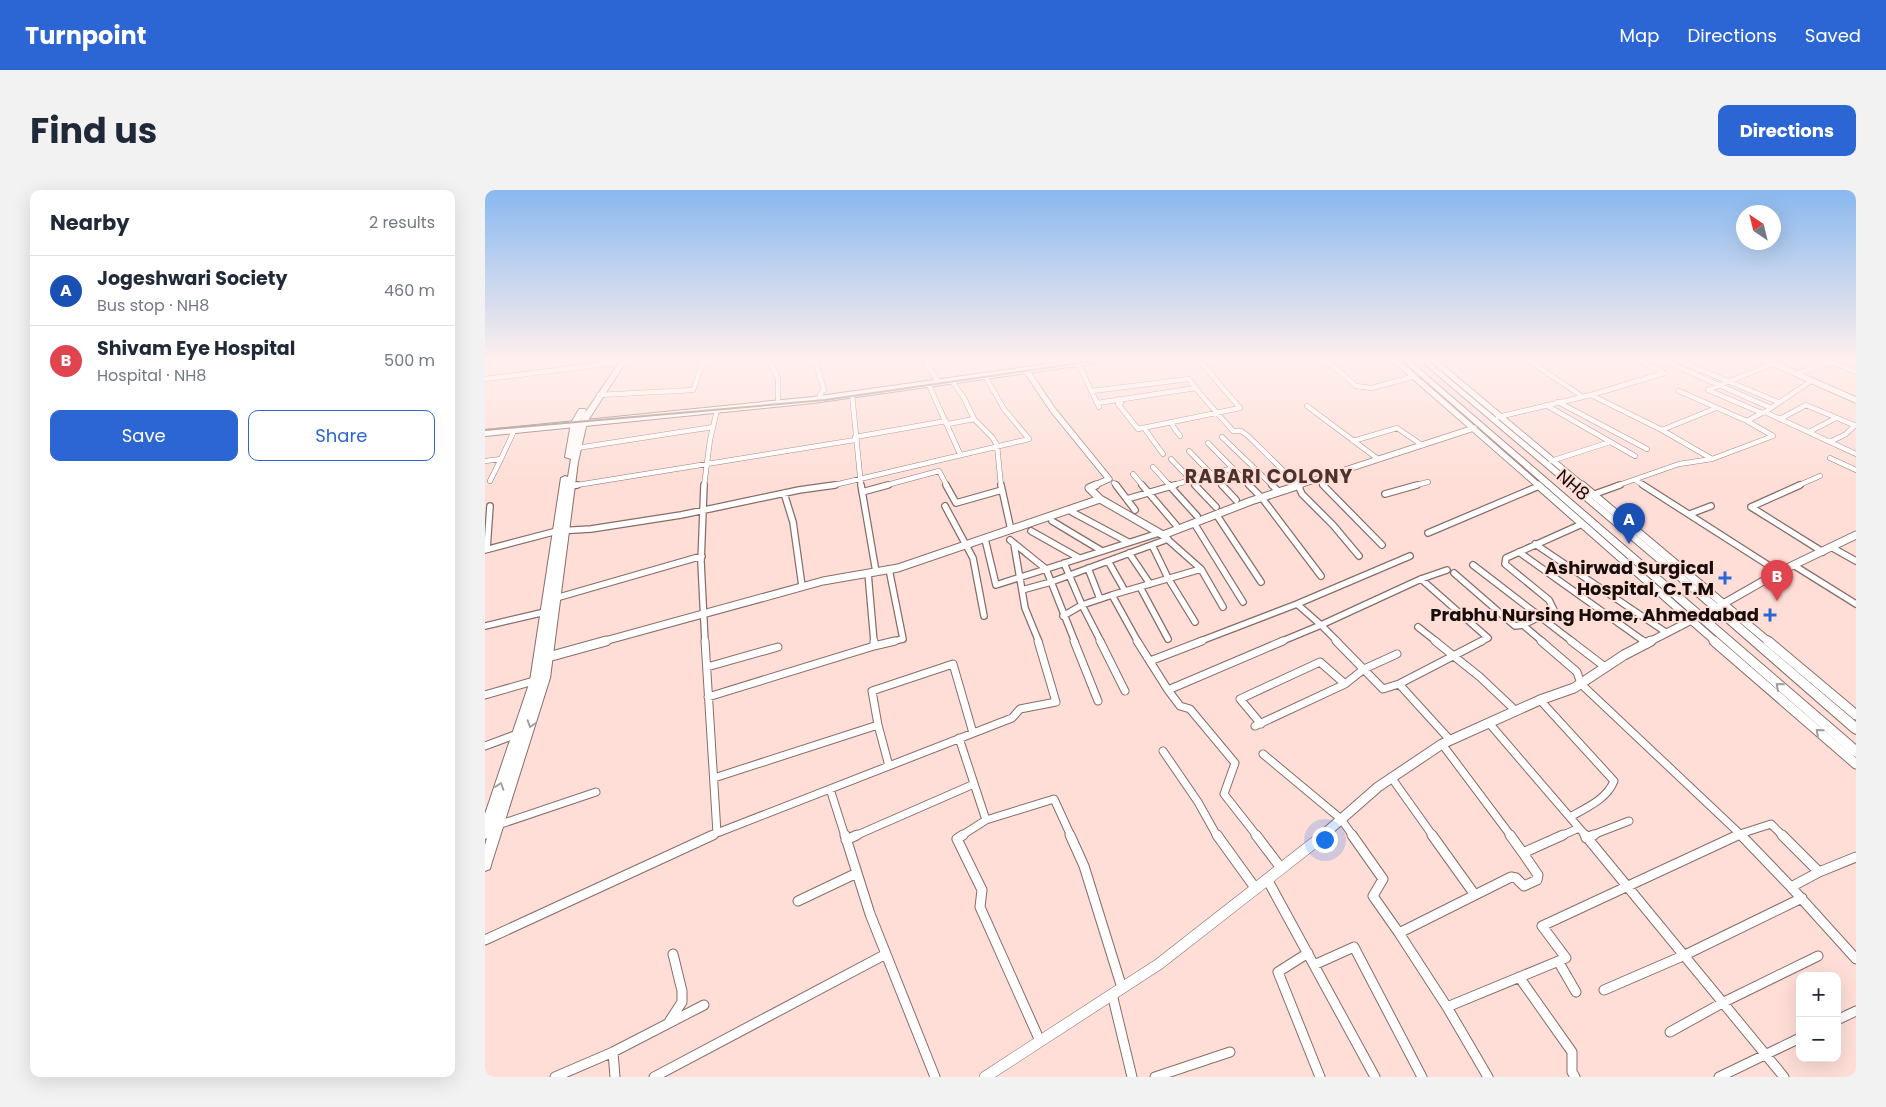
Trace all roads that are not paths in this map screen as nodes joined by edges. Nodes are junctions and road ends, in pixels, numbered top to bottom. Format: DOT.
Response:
graph roads {
  1 [pos="593,401"];
  2 [pos="594,401"];
  3 [pos="757,401"];
  4 [pos="790,401"];
  5 [pos="853,401"];
  6 [pos="936,401"];
  7 [pos="966,401"];
  8 [pos="998,401"];
  9 [pos="1047,401"];
  10 [pos="1096,401"];
  11 [pos="1111,401"];
  12 [pos="1120,401"];
  13 [pos="1204,401"];
  14 [pos="1233,401"];
  15 [pos="1444,401"];
  16 [pos="1451,401"];
  17 [pos="1472,401"];
  18 [pos="1480,401"];
  19 [pos="1604,401"];
  20 [pos="1702,401"];
  21 [pos="1735,401"];
  22 [pos="1756,401"];
  23 [pos="1558,402"];
  24 [pos="1778,402"];
  25 [pos="1546,405"];
  26 [pos="1307,406"];
  27 [pos="1716,408"];
  28 [pos="1771,408"];
  29 [pos="717,410"];
  30 [pos="1217,412"];
  31 [pos="1763,413"];
  32 [pos="1498,417"];
  33 [pos="1837,418"];
  34 [pos="974,419"];
  35 [pos="1780,419"];
  36 [pos="579,421"];
  37 [pos="1747,421"];
  38 [pos="1170,422"];
  39 [pos="947,423"];
  40 [pos="1856,426"];
  41 [pos="713,427"];
  42 [pos="1145,428"];
  43 [pos="1474,428"];
  44 [pos="485,429"];
  45 [pos="1663,430"];
  46 [pos="1809,432"];
  47 [pos="485,433"];
  48 [pos="513,433"];
  49 [pos="1180,436"];
  50 [pos="1222,437"];
  51 [pos="855,438"];
  52 [pos="1353,441"];
  53 [pos="1610,442"];
  54 [pos="1829,442"];
  55 [pos="1207,443"];
  56 [pos="997,445"];
  57 [pos="1422,445"];
  58 [pos="577,448"];
  59 [pos="1647,449"];
  60 [pos="1189,451"];
  61 [pos="961,454"];
  62 [pos="1163,454"];
  63 [pos="1856,454"];
  64 [pos="1635,456"];
  65 [pos="1830,458"];
  66 [pos="501,459"];
  67 [pos="1171,459"];
  68 [pos="1378,459"];
  69 [pos="1712,459"];
  70 [pos="485,461"];
  71 [pos="1551,461"];
  72 [pos="706,462"];
  73 [pos="1153,467"];
  74 [pos="1233,468"];
  75 [pos="1856,470"];
  76 [pos="1133,474"];
  77 [pos="1211,474"];
  78 [pos="1820,476"];
  79 [pos="860,479"];
  80 [pos="1319,479"];
  81 [pos="1190,480"];
  82 [pos="1635,480"];
  83 [pos="491,481"];
  84 [pos="1114,482"];
  85 [pos="1428,482"];
  86 [pos="1298,485"];
  87 [pos="571,486"];
  88 [pos="1169,486"];
  89 [pos="1539,486"];
  90 [pos="1002,490"];
  91 [pos="862,492"];
  92 [pos="1149,492"];
  93 [pos="1279,492"];
  94 [pos="785,493"];
  95 [pos="1385,494"];
  96 [pos="1592,495"];
  97 [pos="1263,498"];
  98 [pos="1100,499"];
  99 [pos="1127,499"];
  100 [pos="1236,500"];
  101 [pos="490,506"];
  102 [pos="945,506"];
  103 [pos="1711,506"];
  104 [pos="701,510"];
  105 [pos="1135,510"];
  106 [pos="1216,511"];
  107 [pos="1073,512"];
  108 [pos="1690,514"];
  109 [pos="1196,520"];
  110 [pos="1052,521"];
  111 [pos="1582,524"];
  112 [pos="1176,525"];
  113 [pos="1011,530"];
  114 [pos="561,531"];
  115 [pos="1031,531"];
  116 [pos="1428,533"];
  117 [pos="1856,535"];
  118 [pos="1163,536"];
  119 [pos="985,539"];
  120 [pos="1128,542"];
  121 [pos="1535,544"];
  122 [pos="968,545"];
  123 [pos="1152,545"];
  124 [pos="1382,545"];
  125 [pos="1831,547"];
  126 [pos="486,550"];
  127 [pos="1102,551"];
  128 [pos="1519,552"];
  129 [pos="1823,552"];
  130 [pos="1129,553"];
  131 [pos="702,556"];
  132 [pos="1359,556"];
  133 [pos="1410,556"];
  134 [pos="1079,558"];
  135 [pos="1108,561"];
  136 [pos="1856,561"];
  137 [pos="1064,563"];
  138 [pos="1473,565"];
  139 [pos="1795,566"];
  140 [pos="1088,568"];
  141 [pos="889,569"];
  142 [pos="1046,569"];
  143 [pos="1201,569"];
  144 [pos="1447,570"];
  145 [pos="872,572"];
  146 [pos="1454,572"];
  147 [pos="1779,572"];
  148 [pos="1069,574"];
  149 [pos="1321,576"];
  150 [pos="1168,578"];
  151 [pos="1021,579"];
  152 [pos="1421,579"];
  153 [pos="1051,582"];
  154 [pos="1261,582"];
  155 [pos="1150,584"];
  156 [pos="802,586"];
  157 [pos="1140,587"];
  158 [pos="1022,590"];
  159 [pos="1125,591"];
  160 [pos="1112,595"];
  161 [pos="556,598"];
  162 [pos="1100,599"];
  163 [pos="1243,602"];
  164 [pos="1297,604"];
  165 [pos="1856,604"];
  166 [pos="1082,605"];
  167 [pos="1719,606"];
  168 [pos="1223,607"];
  169 [pos="545,612"];
  170 [pos="703,613"];
  171 [pos="984,616"];
  172 [pos="1063,616"];
  173 [pos="1541,617"];
  174 [pos="1694,618"];
  175 [pos="1195,622"];
  176 [pos="1321,625"];
  177 [pos="1523,625"];
  178 [pos="485,626"];
  179 [pos="1418,628"];
  180 [pos="1667,633"];
  181 [pos="1169,639"];
  182 [pos="1647,644"];
  183 [pos="874,646"];
  184 [pos="778,647"];
  185 [pos="1397,654"];
  186 [pos="548,657"];
  187 [pos="1453,657"];
  188 [pos="1150,661"];
  189 [pos="707,667"];
  190 [pos="1605,667"];
  191 [pos="1364,669"];
  192 [pos="540,680"];
  193 [pos="1345,684"];
  194 [pos="1399,684"];
  195 [pos="1581,684"];
  196 [pos="1168,690"];
  197 [pos="1125,691"];
  198 [pos="485,695"];
  199 [pos="708,697"];
  200 [pos="1540,700"];
  201 [pos="1098,701"];
  202 [pos="1516,711"];
  203 [pos="1856,715"];
  204 [pos="1489,723"];
  205 [pos="878,725"];
  206 [pos="1856,729"];
  207 [pos="973,733"];
  208 [pos="517,734"];
  209 [pos="959,738"];
  210 [pos="1446,742"];
  211 [pos="485,746"];
  212 [pos="1163,752"];
  213 [pos="1856,752"];
  214 [pos="1263,754"];
  215 [pos="1856,764"];
  216 [pos="889,766"];
  217 [pos="1391,777"];
  218 [pos="713,778"];
  219 [pos="974,784"];
  220 [pos="830,789"];
  221 [pos="596,792"];
  222 [pos="1570,817"];
  223 [pos="1341,819"];
  224 [pos="987,820"];
  225 [pos="1629,821"];
  226 [pos="498,825"];
  227 [pos="1579,828"];
  228 [pos="485,833"];
  229 [pos="717,833"];
  230 [pos="1740,834"];
  231 [pos="1586,838"];
  232 [pos="846,840"];
  233 [pos="1523,853"];
  234 [pos="1856,857"];
  235 [pos="485,866"];
  236 [pos="1281,868"];
  237 [pos="1819,872"];
  238 [pos="857,873"];
  239 [pos="1267,879"];
  240 [pos="1629,887"];
  241 [pos="1256,888"];
  242 [pos="1791,888"];
  243 [pos="1475,895"];
  244 [pos="1802,898"];
  245 [pos="798,901"];
  246 [pos="1399,933"];
  247 [pos="485,940"];
  248 [pos="1308,953"];
  249 [pos="673,954"];
  250 [pos="886,954"];
  251 [pos="1685,955"];
  252 [pos="1818,956"];
  253 [pos="1856,959"];
  254 [pos="1558,961"];
  255 [pos="1314,964"];
  256 [pos="1519,977"];
  257 [pos="1122,988"];
  258 [pos="1604,990"];
  259 [pos="1576,992"];
  260 [pos="1112,994"];
  261 [pos="1724,1002"];
  262 [pos="704,1005"];
  263 [pos="1447,1007"];
  264 [pos="1856,1010"];
  265 [pos="1841,1018"];
  266 [pos="668,1024"];
  267 [pos="1670,1032"];
  268 [pos="1796,1040"];
  269 [pos="1041,1041"];
  270 [pos="613,1052"];
  271 [pos="1230,1052"];
  272 [pos="1767,1054"];
  273 [pos="555,1077"];
  274 [pos="615,1077"];
  275 [pos="654,1077"];
  276 [pos="935,1077"];
  277 [pos="985,1077"];
  278 [pos="1132,1077"];
  279 [pos="1155,1077"];
  280 [pos="1320,1077"];
  281 [pos="1375,1077"];
  282 [pos="1422,1077"];
  283 [pos="1488,1077"];
  284 [pos="1575,1077"];
  285 [pos="1719,1077"];
  286 [pos="1784,1077"];
  1 -- 36 [label="main road"];
  2 -- 36 [label="main road"];
  3 -- 36 [label="main road"];
  4 -- 29 [label="main road"];
  5 -- 51 [label="street"];
  6 -- 39 [label="street"];
  7 -- 34 [label="street"];
  8 -- 56 [label="street"];
  9 -- 98 [label="street"];
  10 -- 11 [label="street"];
  12 -- 42 [label="street"];
  13 -- 30 [label="street"];
  14 -- 30 [label="street"];
  15 -- 43 [label="street"];
  16 -- 174 [label="main road, NH8"];
  17 -- 167 [label="main road, NH8"];
  18 -- 32 [label="street"];
  19 -- 45 [label="street"];
  20 -- 27 [label="street"];
  21 -- 31 [label="street"];
  22 -- 28 [label="street"];
  23 -- 25 [label="street"];
  23 -- 59 [label="street"];
  24 -- 28 [label="street"];
  25 -- 32 [label="street"];
  25 -- 53 [label="street"];
  26 -- 52 [label="street"];
  27 -- 37 [label="street"];
  27 -- 45 [label="street"];
  28 -- 31 [label="street"];
  29 -- 36 [label="main road"];
  29 -- 41 [label="street"];
  30 -- 38 [label="street"];
  30 -- 86 [label="street"];
  31 -- 35 [label="street"];
  31 -- 37 [label="street"];
  32 -- 71 [label="street"];
  33 -- 35 [label="street"];
  33 -- 40 [label="street"];
  33 -- 46 [label="street"];
  34 -- 39 [label="street"];
  34 -- 56 [label="street"];
  35 -- 46 [label="street"];
  36 -- 44 [label="main road"];
  36 -- 47 [label="main road"];
  36 -- 58 [label="main road"];
  36 -- 114 [label="main road"];
  37 -- 69 [label="street"];
  38 -- 42 [label="street"];
  38 -- 49 [label="street"];
  39 -- 51 [label="street"];
  39 -- 61 [label="street"];
  40 -- 54 [label="street"];
  41 -- 58 [label="street"];
  41 -- 72 [label="street"];
  42 -- 62 [label="street"];
  43 -- 57 [label="street"];
  43 -- 89 [label="street"];
  45 -- 69 [label="street"];
  46 -- 54 [label="street"];
  48 -- 66 [label="street"];
  50 -- 93 [label="street"];
  51 -- 72 [label="street"];
  51 -- 79 [label="street"];
  52 -- 57 [label="street"];
  52 -- 68 [label="street"];
  53 -- 64 [label="street"];
  53 -- 71 [label="street"];
  54 -- 63 [label="street"];
  55 -- 74 [label="street"];
  56 -- 61 [label="street"];
  56 -- 90 [label="street"];
  57 -- 68 [label="street"];
  58 -- 87 [label="main road"];
  60 -- 77 [label="street"];
  61 -- 79 [label="street"];
  65 -- 75 [label="street"];
  66 -- 70 [label="street"];
  66 -- 83 [label="street"];
  67 -- 81 [label="street"];
  68 -- 80 [label="street"];
  69 -- 82 [label="street"];
  71 -- 96 [label="street"];
  72 -- 87 [label="street"];
  72 -- 104 [label="street"];
  73 -- 88 [label="street"];
  74 -- 77 [label="street"];
  74 -- 97 [label="street"];
  76 -- 92 [label="street"];
  77 -- 81 [label="street"];
  77 -- 100 [label="street"];
  78 -- 129 [label="street"];
  79 -- 91 [label="street"];
  79 -- 94 [label="street"];
  80 -- 86 [label="street"];
  80 -- 124 [label="street"];
  81 -- 88 [label="street"];
  81 -- 106 [label="street"];
  82 -- 96 [label="street"];
  82 -- 108 [label="street"];
  84 -- 99 [label="street"];
  85 -- 95 [label="street"];
  86 -- 93 [label="street"];
  86 -- 132 [label="street"];
  87 -- 114 [label="main road"];
  88 -- 92 [label="street"];
  88 -- 109 [label="street"];
  89 -- 111 [label="street"];
  89 -- 116 [label="street"];
  90 -- 91 [label="street"];
  90 -- 113 [label="street"];
  91 -- 145 [label="street"];
  92 -- 99 [label="street"];
  92 -- 112 [label="street"];
  93 -- 97 [label="street"];
  94 -- 104 [label="street"];
  94 -- 156 [label="street"];
  96 -- 167 [label="street"];
  97 -- 106 [label="street"];
  97 -- 149 [label="street"];
  98 -- 113 [label="street"];
  98 -- 118 [label="street"];
  99 -- 105 [label="street"];
  101 -- 126 [label="street"];
  102 -- 122 [label="street"];
  103 -- 108 [label="street"];
  104 -- 114 [label="street"];
  104 -- 131 [label="street"];
  106 -- 109 [label="street"];
  106 -- 154 [label="street"];
  107 -- 120 [label="street"];
  108 -- 147 [label="street"];
  109 -- 118 [label="street"];
  109 -- 163 [label="street"];
  110 -- 127 [label="street"];
  111 -- 121 [label="street"];
  111 -- 174 [label="street"];
  113 -- 119 [label="street"];
  114 -- 126 [label="street"];
  114 -- 161 [label="main road"];
  114 -- 169 [label="main road"];
  115 -- 134 [label="street"];
  117 -- 125 [label="street"];
  118 -- 120 [label="street"];
  118 -- 123 [label="street"];
  118 -- 143 [label="street"];
  119 -- 122 [label="street"];
  119 -- 151 [label="street"];
  120 -- 127 [label="street"];
  121 -- 128 [label="street"];
  121 -- 180 [label="street"];
  122 -- 141 [label="street"];
  122 -- 171 [label="street"];
  123 -- 130 [label="street"];
  123 -- 150 [label="street"];
  125 -- 129 [label="street"];
  125 -- 136 [label="street"];
  127 -- 134 [label="street"];
  128 -- 173 [label="street"];
  128 -- 182 [label="street"];
  129 -- 139 [label="street"];
  130 -- 135 [label="street"];
  130 -- 155 [label="street"];
  131 -- 161 [label="street"];
  131 -- 170 [label="street"];
  133 -- 164 [label="street"];
  134 -- 137 [label="street"];
  135 -- 140 [label="street"];
  135 -- 159 [label="street"];
  137 -- 142 [label="street"];
  137 -- 148 [label="street"];
  138 -- 173 [label="street"];
  139 -- 147 [label="street"];
  139 -- 165 [label="street"];
  140 -- 148 [label="street"];
  140 -- 162 [label="street"];
  141 -- 145 [label="street"];
  141 -- 183 [label="street"];
  142 -- 151 [label="street"];
  142 -- 151 [label="street"];
  142 -- 153 [label="street"];
  143 -- 150 [label="street"];
  143 -- 168 [label="street"];
  144 -- 152 [label="street"];
  145 -- 156 [label="street"];
  145 -- 183 [label="street"];
  146 -- 177 [label="street"];
  147 -- 167 [label="street"];
  148 -- 153 [label="street"];
  148 -- 166 [label="street"];
  150 -- 155 [label="street"];
  150 -- 175 [label="street"];
  151 -- 158 [label="street"];
  152 -- 176 [label="street"];
  152 -- 187 [label="street"];
  153 -- 158 [label="street"];
  153 -- 172 [label="street"];
  155 -- 157 [label="street"];
  156 -- 170 [label="street"];
  157 -- 159 [label="street"];
  157 -- 181 [label="street"];
  158 -- 207 [label="street"];
  159 -- 160 [label="street"];
  160 -- 162 [label="street"];
  160 -- 188 [label="street"];
  161 -- 186 [label="main road"];
  162 -- 166 [label="street"];
  164 -- 176 [label="street"];
  164 -- 188 [label="street"];
  166 -- 172 [label="street"];
  166 -- 197 [label="street"];
  167 -- 174 [label="street"];
  167 -- 203 [label="street"];
  167 -- 206 [label="main road, NH8"];
  169 -- 178 [label="street"];
  169 -- 192 [label="main road"];
  170 -- 186 [label="street"];
  170 -- 189 [label="street"];
  172 -- 201 [label="street"];
  173 -- 177 [label="street"];
  173 -- 190 [label="street"];
  174 -- 180 [label="street"];
  213 -- 174 [label="main road, NH8, one-way"];
  215 -- 174 [label="street, one-way"];
  176 -- 191 [label="street"];
  176 -- 196 [label="street"];
  177 -- 195 [label="street"];
  179 -- 187 [label="street"];
  180 -- 182 [label="street"];
  182 -- 190 [label="street"];
  183 -- 199 [label="street"];
  184 -- 189 [label="street"];
  185 -- 191 [label="street"];
  186 -- 192 [label="main road"];
  187 -- 194 [label="street"];
  187 -- 202 [label="street"];
  188 -- 196 [label="street"];
  189 -- 199 [label="street"];
  190 -- 195 [label="street"];
  191 -- 193 [label="street"];
  191 -- 194 [label="street"];
  192 -- 198 [label="street"];
  192 -- 208 [label="main road"];
  192 -- 226 [label="main road, one-way"];
  193 -- 193 [label="street"];
  194 -- 210 [label="street"];
  195 -- 200 [label="street"];
  195 -- 230 [label="street"];
  196 -- 236 [label="street"];
  199 -- 218 [label="street"];
  200 -- 202 [label="street"];
  200 -- 222 [label="street"];
  202 -- 204 [label="street"];
  204 -- 210 [label="street"];
  204 -- 222 [label="street"];
  205 -- 207 [label="street"];
  205 -- 216 [label="street"];
  205 -- 218 [label="street"];
  207 -- 209 [label="street"];
  208 -- 211 [label="street"];
  228 -- 208 [label="main road, one-way"];
  209 -- 216 [label="street"];
  209 -- 219 [label="street"];
  210 -- 217 [label="street"];
  210 -- 233 [label="street"];
  212 -- 241 [label="street"];
  214 -- 223 [label="street"];
  216 -- 220 [label="street"];
  217 -- 223 [label="street"];
  217 -- 243 [label="street"];
  218 -- 229 [label="street"];
  219 -- 224 [label="street"];
  219 -- 232 [label="street"];
  220 -- 229 [label="street"];
  220 -- 232 [label="street"];
  221 -- 226 [label="street"];
  222 -- 227 [label="street"];
  223 -- 236 [label="street"];
  223 -- 246 [label="street"];
  224 -- 257 [label="street"];
  224 -- 269 [label="street"];
  225 -- 231 [label="street"];
  226 -- 235 [label="main road"];
  227 -- 231 [label="street"];
  227 -- 233 [label="street"];
  229 -- 247 [label="street"];
  230 -- 237 [label="street"];
  230 -- 240 [label="street"];
  230 -- 242 [label="street"];
  231 -- 240 [label="street"];
  232 -- 238 [label="street"];
  233 -- 243 [label="street"];
  234 -- 237 [label="street"];
  236 -- 239 [label="street"];
  237 -- 242 [label="street"];
  238 -- 245 [label="street"];
  238 -- 250 [label="street"];
  239 -- 241 [label="street"];
  239 -- 248 [label="street"];
  240 -- 251 [label="street"];
  240 -- 254 [label="street"];
  241 -- 257 [label="street"];
  242 -- 244 [label="street"];
  243 -- 246 [label="street"];
  244 -- 251 [label="street"];
  244 -- 253 [label="street"];
  246 -- 263 [label="street"];
  248 -- 255 [label="street"];
  248 -- 280 [label="street"];
  249 -- 266 [label="street"];
  250 -- 275 [label="street"];
  250 -- 276 [label="street"];
  251 -- 258 [label="street"];
  251 -- 261 [label="street"];
  252 -- 261 [label="street"];
  254 -- 256 [label="street"];
  254 -- 259 [label="street"];
  255 -- 281 [label="street"];
  255 -- 282 [label="street"];
  256 -- 263 [label="street"];
  256 -- 284 [label="street"];
  257 -- 260 [label="street"];
  260 -- 269 [label="street"];
  260 -- 278 [label="street"];
  261 -- 267 [label="street"];
  261 -- 272 [label="street"];
  262 -- 266 [label="street"];
  263 -- 283 [label="street"];
  264 -- 265 [label="street"];
  266 -- 270 [label="street"];
  268 -- 272 [label="street"];
  269 -- 277 [label="street"];
  270 -- 273 [label="street"];
  270 -- 274 [label="street"];
  271 -- 279 [label="street"];
  272 -- 285 [label="street"];
  272 -- 286 [label="street"];
}
